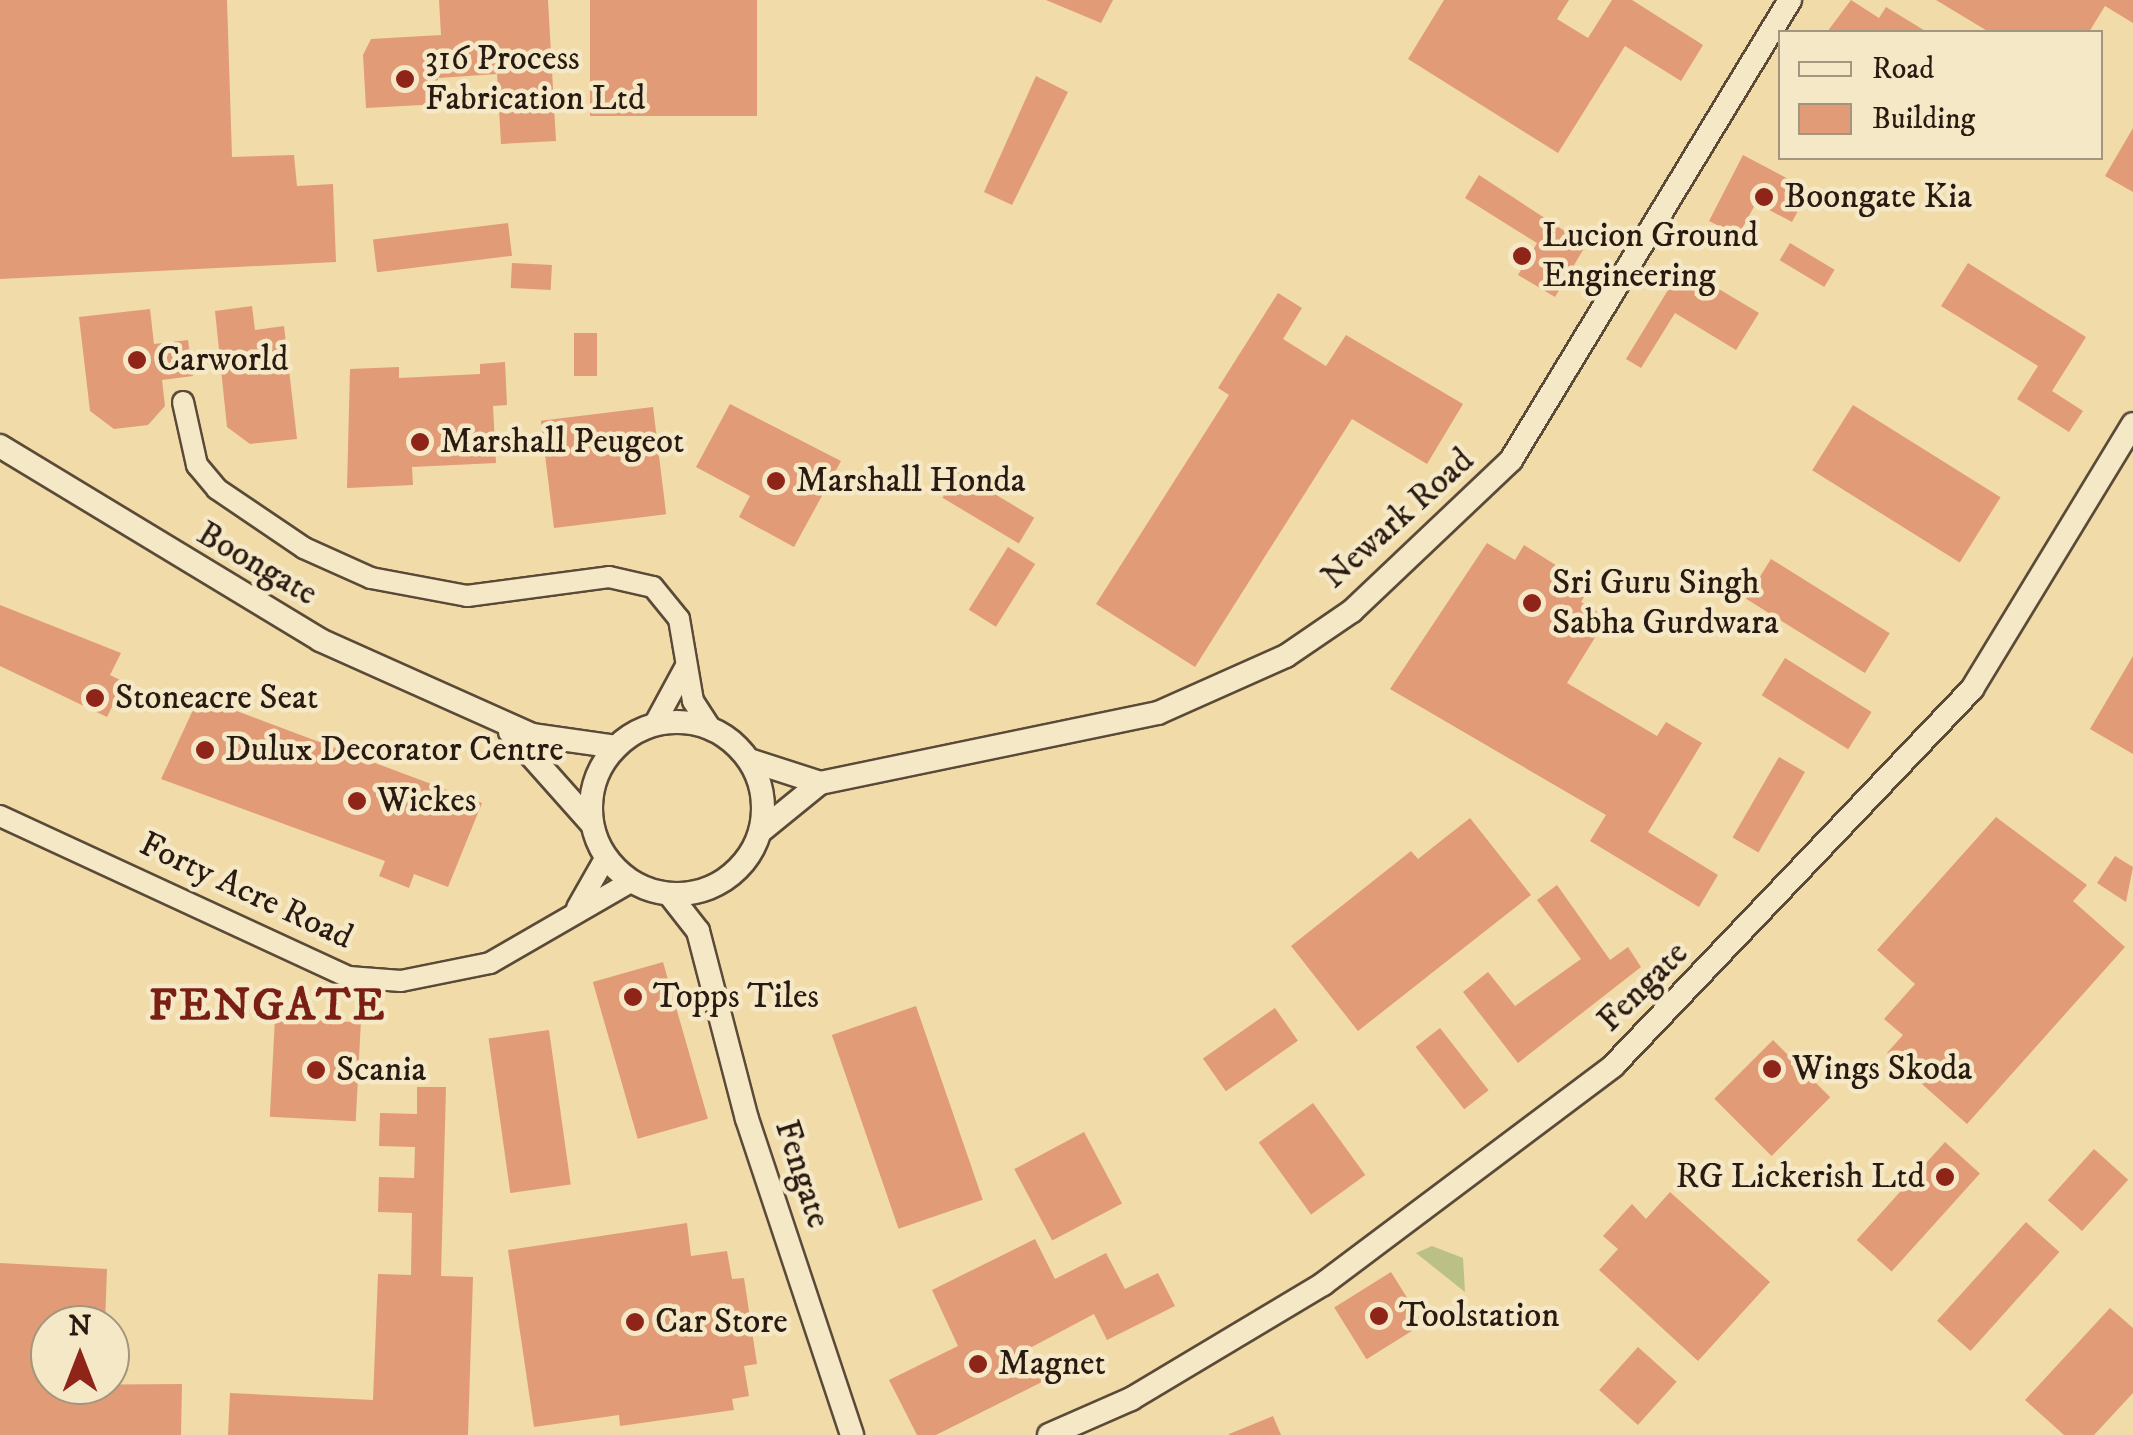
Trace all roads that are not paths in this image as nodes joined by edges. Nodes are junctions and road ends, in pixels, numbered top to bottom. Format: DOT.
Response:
graph roads {
  1 [pos="1790,0"];
  2 [pos="183,402"];
  3 [pos="2133,424"];
  4 [pos="0,446"];
  5 [pos="685,668"];
  6 [pos="492,718"];
  7 [pos="654,725"];
  8 [pos="711,729"];
  9 [pos="616,748"];
  10 [pos="749,760"];
  11 [pos="820,783"];
  12 [pos="0,816"];
  13 [pos="593,826"];
  14 [pos="761,832"];
  15 [pos="606,857"];
  16 [pos="733,874"];
  17 [pos="632,881"];
  18 [pos="669,894"];
  19 [pos="576,910"];
  20 [pos="698,931"];
  21 [pos="852,1435"];
  22 [pos="1050,1435"];
  1 -- 11 [label="street, Newark Road"];
  2 -- 5 [label="street"];
  3 -- 22 [label="street, Fengate"];
  4 -- 6 [label="street, Boongate"];
  5 -- 7 [label="street"];
  5 -- 8 [label="street"];
  6 -- 9 [label="street, Boongate"];
  6 -- 13 [label="street, Boongate"];
  7 -- 8 [label="street"];
  7 -- 9 [label="street"];
  8 -- 10 [label="street"];
  9 -- 13 [label="street"];
  10 -- 11 [label="street, Newark Road"];
  10 -- 14 [label="street"];
  11 -- 14 [label="street, Newark Road"];
  12 -- 19 [label="street, Forty Acre Road"];
  13 -- 15 [label="street"];
  14 -- 16 [label="street"];
  15 -- 17 [label="street"];
  15 -- 19 [label="street"];
  16 -- 18 [label="street"];
  16 -- 20 [label="street"];
  17 -- 18 [label="street"];
  17 -- 19 [label="street, Forty Acre Road"];
  18 -- 20 [label="street, Fengate"];
  20 -- 21 [label="street, Fengate"];
}
